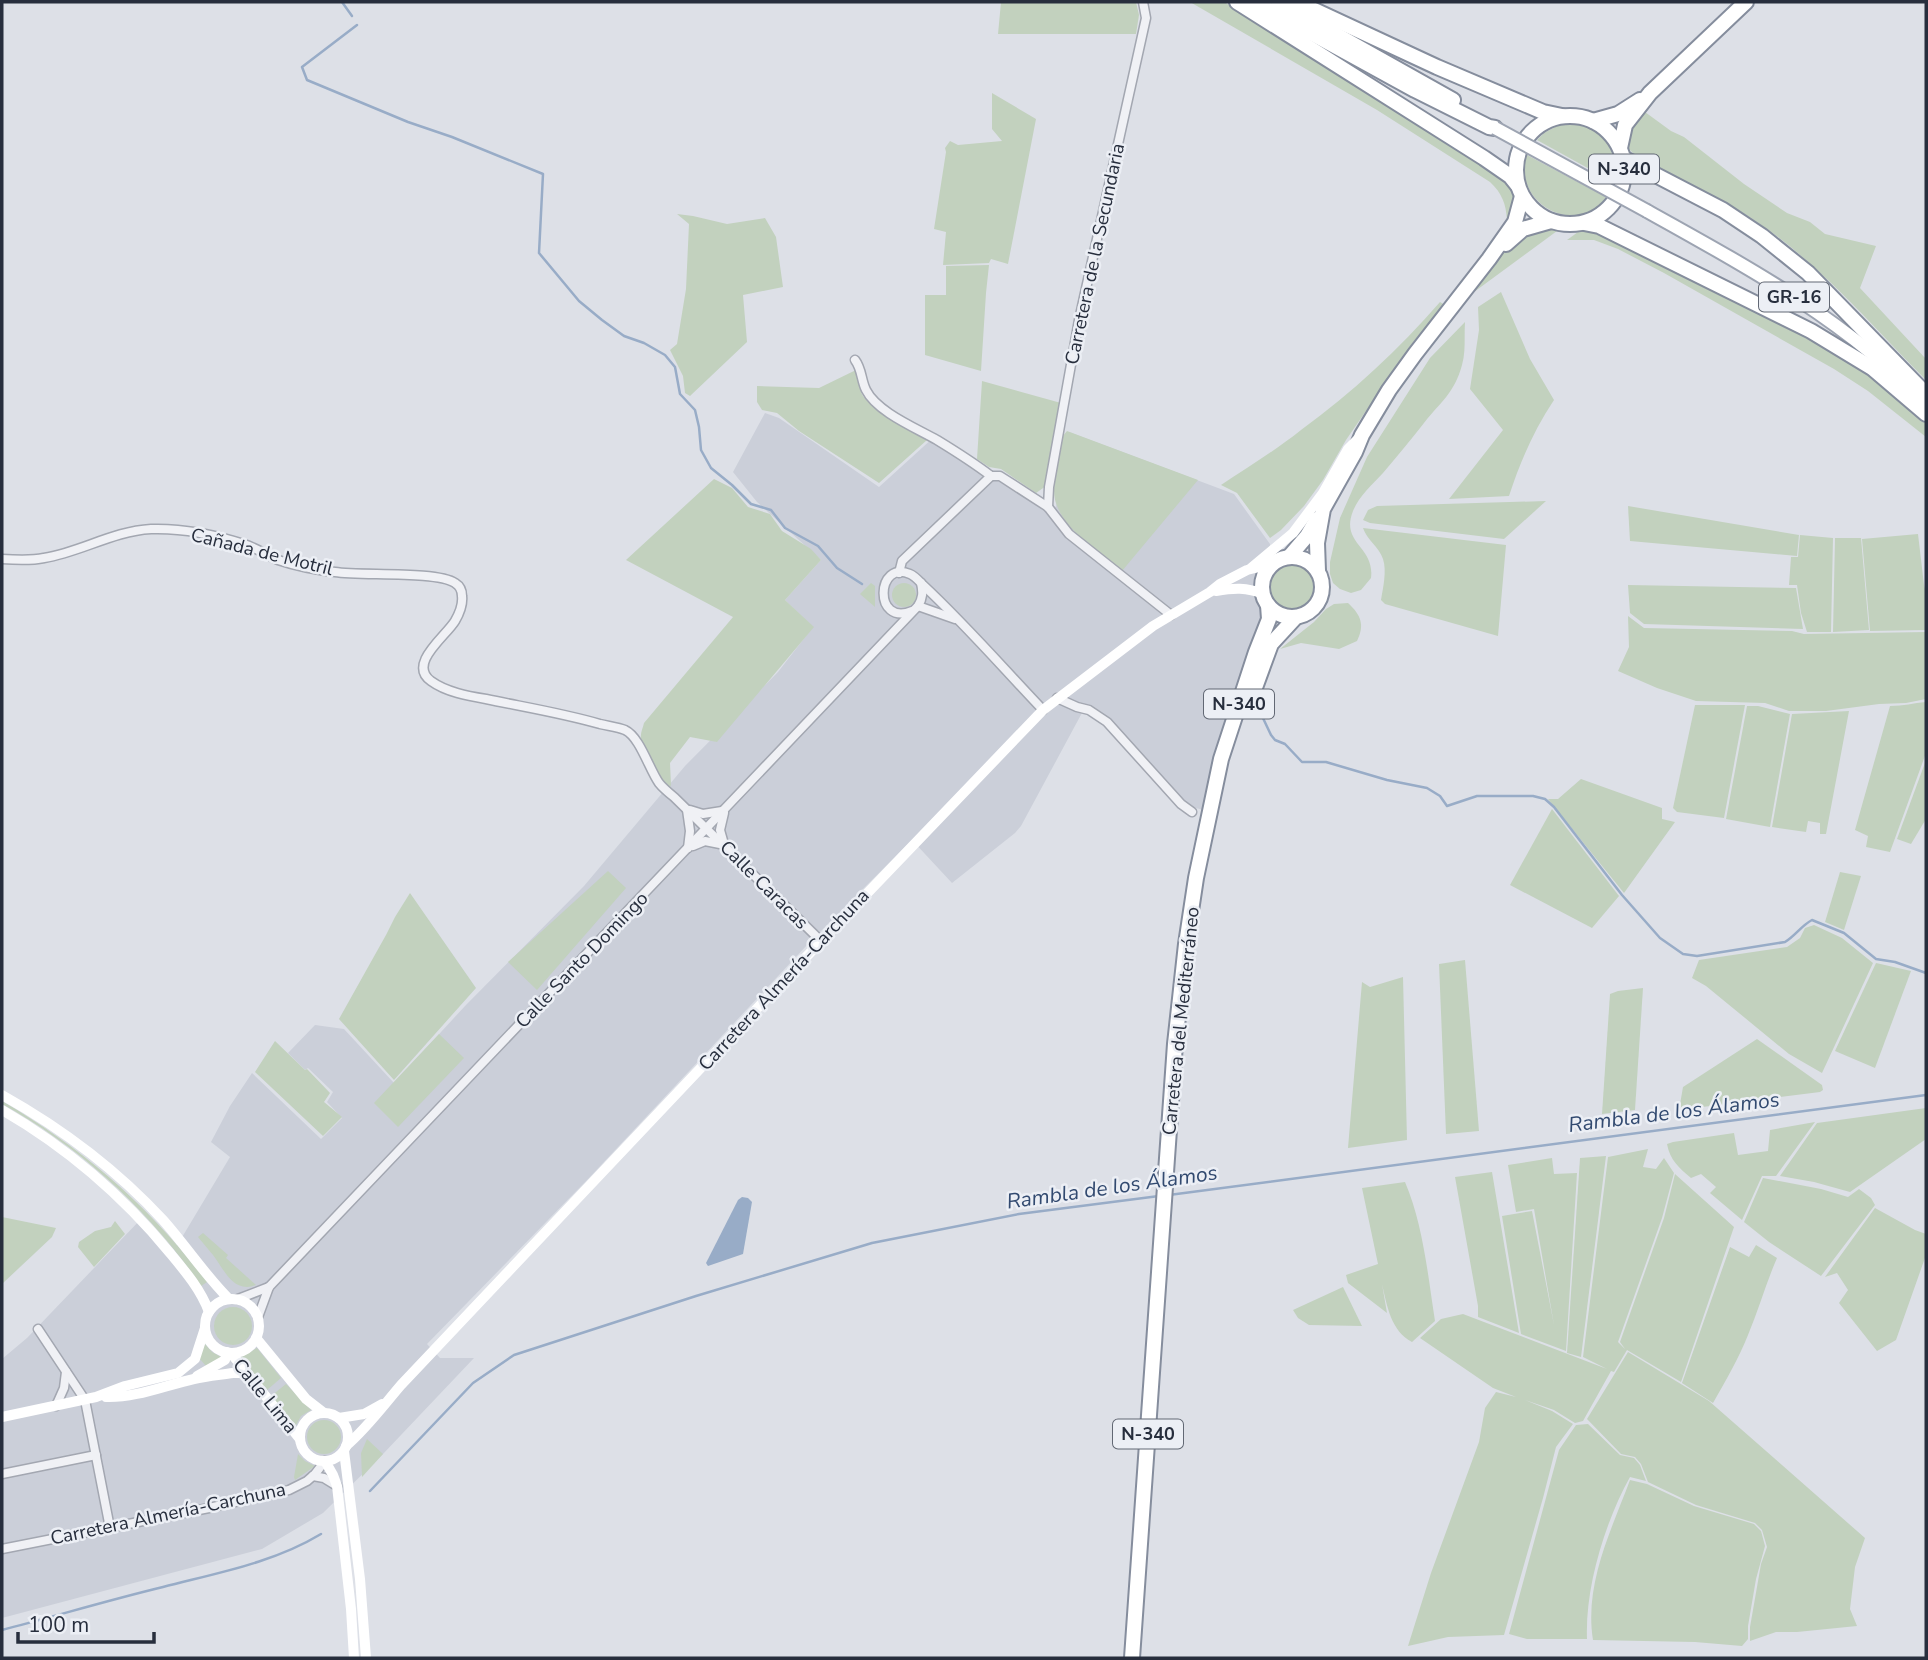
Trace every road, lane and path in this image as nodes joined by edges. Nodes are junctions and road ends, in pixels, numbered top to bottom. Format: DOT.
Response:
graph roads {
  1 [pos="1143,2"];
  2 [pos="1237,2"];
  3 [pos="1254,2"];
  4 [pos="1278,2"];
  5 [pos="1297,2"];
  6 [pos="1746,2"];
  7 [pos="1650,93"];
  8 [pos="1563,116"];
  9 [pos="1593,121"];
  10 [pos="1495,128"];
  11 [pos="1621,153"];
  12 [pos="1520,191"];
  13 [pos="1551,221"];
  14 [pos="1584,223"];
  15 [pos="1489,259"];
  16 [pos="855,360"];
  17 [pos="1926,394"];
  18 [pos="1926,404"];
  19 [pos="1926,414"];
  20 [pos="1362,435"];
  21 [pos="991,476"];
  22 [pos="1048,507"];
  23 [pos="1323,509"];
  24 [pos="1289,557"];
  25 [pos="2,559"];
  26 [pos="1275,563"];
  27 [pos="1247,570"];
  28 [pos="1318,571"];
  29 [pos="899,573"];
  30 [pos="920,583"];
  31 [pos="1210,592"];
  32 [pos="1266,600"];
  33 [pos="916,608"];
  34 [pos="897,613"];
  35 [pos="1171,615"];
  36 [pos="1295,618"];
  37 [pos="956,620"];
  38 [pos="893,631"];
  39 [pos="1057,698"];
  40 [pos="1042,710"];
  41 [pos="1212,804"];
  42 [pos="687,810"];
  43 [pos="725,810"];
  44 [pos="1192,812"];
  45 [pos="707,829"];
  46 [pos="725,847"];
  47 [pos="687,849"];
  48 [pos="821,942"];
  49 [pos="2,1095"];
  50 [pos="2,1110"];
  51 [pos="270,1287"];
  52 [pos="233,1299"];
  53 [pos="209,1312"];
  54 [pos="258,1317"];
  55 [pos="205,1328"];
  56 [pos="38,1329"];
  57 [pos="256,1338"];
  58 [pos="229,1353"];
  59 [pos="66,1371"];
  60 [pos="252,1378"];
  61 [pos="192,1380"];
  62 [pos="91,1399"];
  63 [pos="387,1401"];
  64 [pos="56,1406"];
  65 [pos="324,1413"];
  66 [pos="2,1417"];
  67 [pos="339,1418"];
  68 [pos="300,1439"];
  69 [pos="345,1449"];
  70 [pos="96,1455"];
  71 [pos="325,1461"];
  72 [pos="2,1474"];
  73 [pos="313,1476"];
  74 [pos="337,1486"];
  75 [pos="110,1528"];
  76 [pos="2,1549"];
  77 [pos="354,1658"];
  78 [pos="366,1658"];
  79 [pos="1132,1658"];
  1 -- 22 [label="street, Carretera de la Secundaria"];
  2 -- 12 [label="highway"];
  3 -- 10 [label="highway, GR-16"];
  4 -- 10 [label="highway, GR-16"];
  5 -- 8 [label="highway"];
  6 -- 7 [label="highway, N-340"];
  7 -- 9 [label="highway, N-340"];
  7 -- 11 [label="highway, N-340"];
  8 -- 9 [label="highway, N-340"];
  8 -- 12 [label="highway, N-340"];
  9 -- 11 [label="highway, N-340"];
  10 -- 18 [label="main road, GR-16, bridge"];
  11 -- 14 [label="highway, N-340"];
  11 -- 17 [label="highway"];
  12 -- 13 [label="highway"];
  12 -- 15 [label="highway, N-340"];
  13 -- 14 [label="highway, N-340"];
  13 -- 15 [label="highway, N-340"];
  14 -- 19 [label="highway"];
  15 -- 20 [label="highway, N-340"];
  16 -- 21 [label="street"];
  20 -- 23 [label="highway, N-340"];
  20 -- 27 [label="main road"];
  21 -- 22 [label="street"];
  21 -- 29 [label="street"];
  22 -- 35 [label="street"];
  23 -- 24 [label="highway, N-340"];
  23 -- 28 [label="highway, N-340"];
  24 -- 26 [label="highway, N-340"];
  24 -- 28 [label="highway"];
  25 -- 42 [label="street, Cañada de Motril"];
  26 -- 27 [label="main road"];
  26 -- 32 [label="highway, N-340"];
  27 -- 31 [label="main road, Carretera Almería-Carchuna"];
  28 -- 36 [label="highway, N-340"];
  29 -- 30 [label="street"];
  29 -- 34 [label="street"];
  30 -- 33 [label="street"];
  30 -- 37 [label="street"];
  31 -- 32 [label="main road"];
  31 -- 35 [label="main road, Carretera Almería-Carchuna"];
  32 -- 36 [label="highway"];
  32 -- 41 [label="highway, Carretera del Mediterráneo / N-340"];
  33 -- 34 [label="street"];
  33 -- 37 [label="street"];
  33 -- 38 [label="street, Calle Santo Domingo"];
  34 -- 38 [label="street"];
  35 -- 39 [label="main road, Carretera Almería-Carchuna"];
  36 -- 41 [label="highway, Carretera del Mediterráneo / N-340"];
  37 -- 40 [label="street"];
  38 -- 43 [label="street, Calle Santo Domingo"];
  39 -- 40 [label="main road, Carretera Almería-Carchuna"];
  39 -- 44 [label="street"];
  40 -- 48 [label="main road, Carretera Almería-Carchuna"];
  41 -- 79 [label="highway, Carretera del Mediterráneo / N-340"];
  42 -- 43 [label="street"];
  42 -- 45 [label="street, Cañada de Motril"];
  42 -- 47 [label="street"];
  43 -- 45 [label="street, Calle Santo Domingo"];
  43 -- 46 [label="street"];
  45 -- 46 [label="street, Calle Caracas"];
  45 -- 47 [label="street, Calle Santo Domingo"];
  46 -- 47 [label="street"];
  46 -- 48 [label="street, Calle Caracas"];
  47 -- 51 [label="street, Calle Santo Domingo"];
  48 -- 63 [label="main road, Carretera Almería-Carchuna"];
  49 -- 52 [label="main road"];
  50 -- 53 [label="main road"];
  51 -- 52 [label="street, Calle Santo Domingo"];
  51 -- 54 [label="street, Calle Santo Domingo"];
  52 -- 53 [label="main road"];
  52 -- 54 [label="main road"];
  53 -- 55 [label="main road"];
  54 -- 57 [label="main road"];
  55 -- 58 [label="main road"];
  55 -- 62 [label="main road"];
  56 -- 59 [label="street"];
  57 -- 58 [label="main road"];
  57 -- 65 [label="main road, Calle Lima"];
  58 -- 60 [label="main road, Calle Lima"];
  58 -- 61 [label="main road"];
  59 -- 62 [label="street"];
  59 -- 64 [label="street"];
  60 -- 61 [label="main road"];
  60 -- 68 [label="main road, Calle Lima"];
  61 -- 62 [label="main road"];
  62 -- 64 [label="main road"];
  62 -- 70 [label="street"];
  63 -- 67 [label="main road, Carretera Almería-Carchuna"];
  63 -- 69 [label="main road, Carretera Almería-Carchuna"];
  64 -- 66 [label="main road"];
  65 -- 67 [label="main road"];
  65 -- 68 [label="main road"];
  67 -- 69 [label="main road"];
  68 -- 71 [label="main road"];
  69 -- 71 [label="main road"];
  69 -- 78 [label="main road"];
  70 -- 72 [label="street"];
  70 -- 75 [label="street"];
  71 -- 73 [label="street, Carretera Almería-Carchuna"];
  71 -- 74 [label="main road"];
  73 -- 74 [label="street"];
  73 -- 75 [label="street, Carretera Almería-Carchuna"];
  74 -- 77 [label="main road"];
  75 -- 76 [label="street, Carretera Almería-Carchuna"];
}
